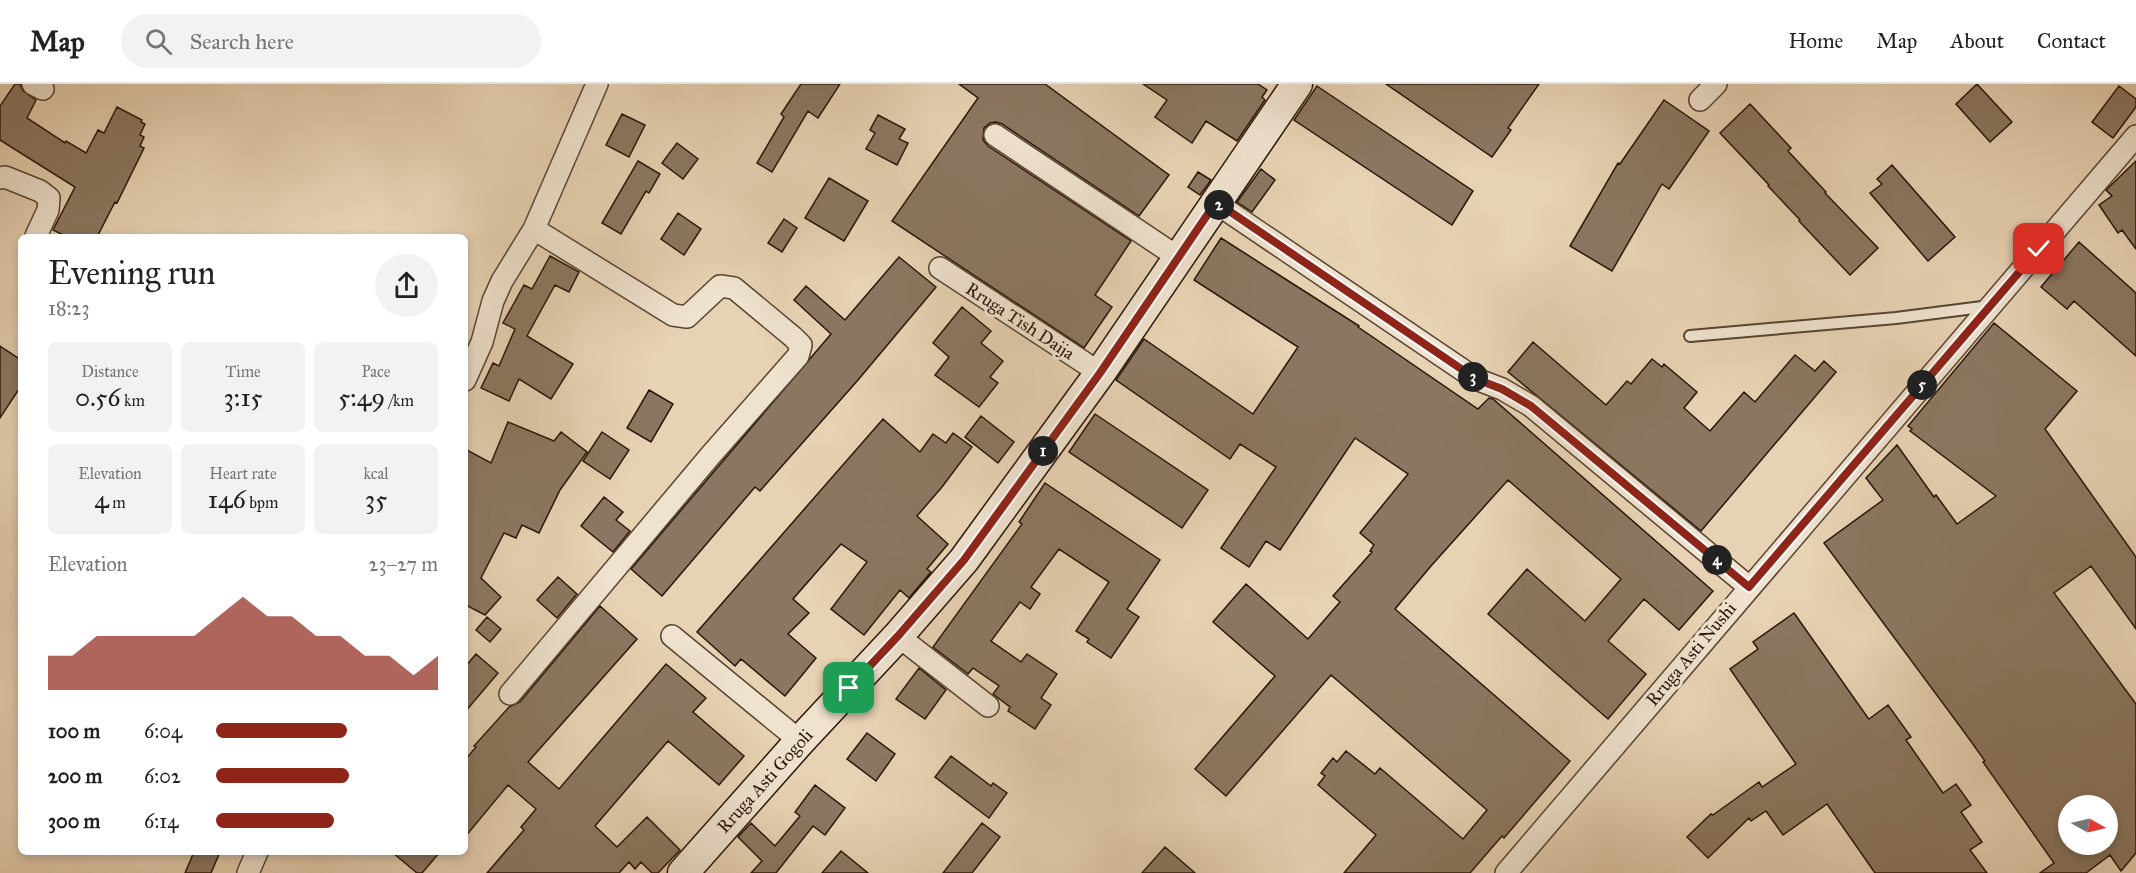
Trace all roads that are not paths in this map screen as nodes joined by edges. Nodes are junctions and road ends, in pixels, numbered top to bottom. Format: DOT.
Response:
graph roads {
  1 [pos="597,84"];
  2 [pos="1297,84"];
  3 [pos="1716,84"];
  4 [pos="1700,100"];
  5 [pos="995,135"];
  6 [pos="2136,136"];
  7 [pos="0,178"];
  8 [pos="1216,202"];
  9 [pos="534,229"];
  10 [pos="37,234"];
  11 [pos="1179,258"];
  12 [pos="940,268"];
  13 [pos="1990,306"];
  14 [pos="1690,336"];
  15 [pos="468,373"];
  16 [pos="1100,373"];
  17 [pos="1749,587"];
  18 [pos="672,636"];
  19 [pos="898,636"];
  20 [pos="510,694"];
  21 [pos="988,706"];
  22 [pos="800,741"];
  23 [pos="256,855"];
  24 [pos="248,873"];
  25 [pos="683,873"];
  26 [pos="1506,873"];
  1 -- 9 [label="street"];
  2 -- 8 [label="street, Rruga Asti Gogoli"];
  3 -- 4 [label="street"];
  5 -- 11 [label="street"];
  6 -- 13 [label="street, Rruga Asti Nushi"];
  7 -- 10 [label="street"];
  8 -- 11 [label="street, Rruga Asti Gogoli"];
  8 -- 17 [label="street"];
  9 -- 15 [label="street"];
  9 -- 20 [label="street"];
  11 -- 16 [label="street, Rruga Asti Gogoli"];
  12 -- 16 [label="street, Rruga Tish Daija"];
  13 -- 14 [label="lane"];
  13 -- 17 [label="street, Rruga Asti Nushi"];
  16 -- 19 [label="street, Rruga Asti Gogoli"];
  17 -- 26 [label="street, Rruga Asti Nushi"];
  18 -- 22 [label="street"];
  19 -- 21 [label="street"];
  19 -- 22 [label="street, Rruga Asti Gogoli"];
  22 -- 25 [label="street, Rruga Asti Gogoli"];
  23 -- 24 [label="street"];
}
